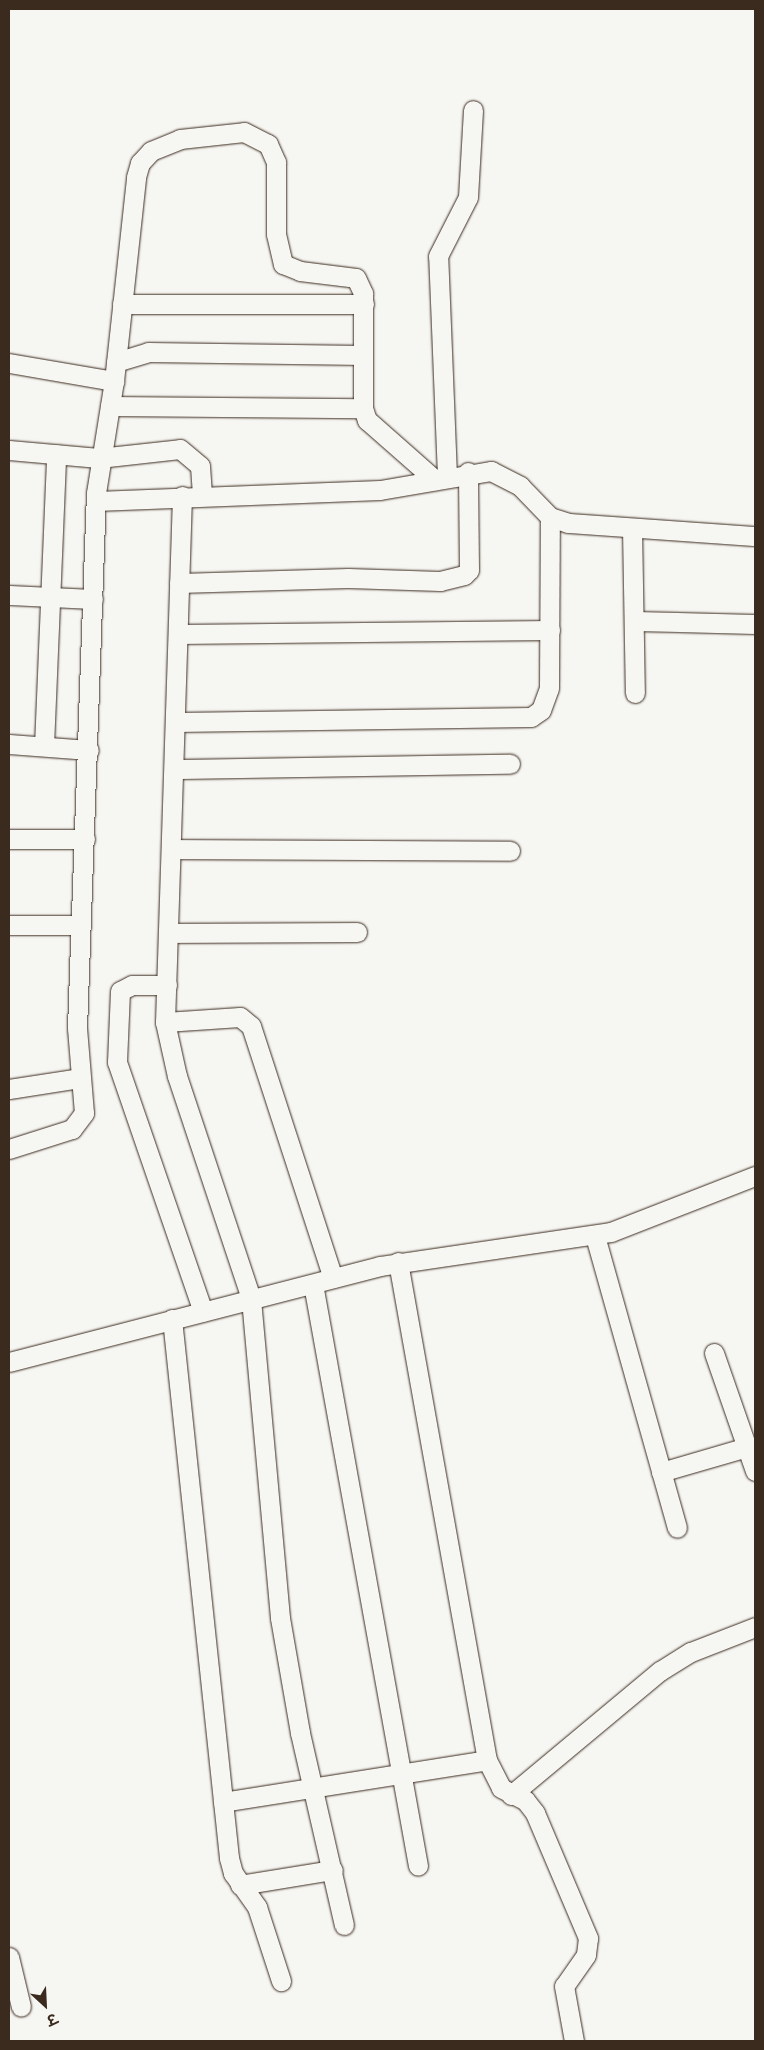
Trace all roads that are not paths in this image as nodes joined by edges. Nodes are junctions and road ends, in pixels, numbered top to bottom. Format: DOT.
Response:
graph roads {
  1 [pos="473,110"];
  2 [pos="122,304"];
  3 [pos="364,304"];
  4 [pos="363,355"];
  5 [pos="116,362"];
  6 [pos="9,363"];
  7 [pos="114,381"];
  8 [pos="110,406"];
  9 [pos="363,408"];
  10 [pos="9,450"];
  11 [pos="56,454"];
  12 [pos="99,458"];
  13 [pos="468,472"];
  14 [pos="441,478"];
  15 [pos="182,496"];
  16 [pos="202,496"];
  17 [pos="96,500"];
  18 [pos="550,518"];
  19 [pos="632,528"];
  20 [pos="755,536"];
  21 [pos="179,583"];
  22 [pos="9,596"];
  23 [pos="50,597"];
  24 [pos="93,599"];
  25 [pos="634,621"];
  26 [pos="755,624"];
  27 [pos="550,630"];
  28 [pos="178,634"];
  29 [pos="635,693"];
  30 [pos="176,722"];
  31 [pos="9,744"];
  32 [pos="44,746"];
  33 [pos="89,750"];
  34 [pos="510,764"];
  35 [pos="174,769"];
  36 [pos="85,838"];
  37 [pos="9,839"];
  38 [pos="171,849"];
  39 [pos="510,851"];
  40 [pos="9,925"];
  41 [pos="81,925"];
  42 [pos="357,932"];
  43 [pos="169,933"];
  44 [pos="167,985"];
  45 [pos="165,1022"];
  46 [pos="79,1078"];
  47 [pos="9,1089"];
  48 [pos="9,1149"];
  49 [pos="755,1176"];
  50 [pos="595,1236"];
  51 [pos="398,1262"];
  52 [pos="333,1278"];
  53 [pos="313,1284"];
  54 [pos="251,1299"];
  55 [pos="202,1312"];
  56 [pos="172,1320"];
  57 [pos="714,1353"];
  58 [pos="9,1362"];
  59 [pos="747,1447"];
  60 [pos="755,1471"];
  61 [pos="661,1472"];
  62 [pos="677,1528"];
  63 [pos="755,1627"];
  64 [pos="487,1760"];
  65 [pos="399,1775"];
  66 [pos="314,1789"];
  67 [pos="511,1795"];
  68 [pos="223,1802"];
  69 [pos="418,1866"];
  70 [pos="333,1870"];
  71 [pos="240,1885"];
  72 [pos="344,1925"];
  73 [pos="10,1969"];
  74 [pos="281,1981"];
  75 [pos="21,2007"];
  76 [pos="574,2041"];
  1 -- 14 [label="street"];
  2 -- 3 [label="street"];
  2 -- 3 [label="street"];
  2 -- 5 [label="street"];
  3 -- 4 [label="street"];
  4 -- 5 [label="street"];
  4 -- 9 [label="street"];
  5 -- 7 [label="street"];
  6 -- 7 [label="street"];
  7 -- 8 [label="street"];
  8 -- 9 [label="street"];
  8 -- 12 [label="street"];
  9 -- 14 [label="street"];
  10 -- 11 [label="street"];
  11 -- 12 [label="street"];
  11 -- 23 [label="street"];
  12 -- 16 [label="street"];
  12 -- 17 [label="street"];
  13 -- 14 [label="street"];
  13 -- 18 [label="street"];
  13 -- 21 [label="street"];
  14 -- 16 [label="street"];
  15 -- 16 [label="street"];
  15 -- 17 [label="street"];
  15 -- 21 [label="street"];
  17 -- 24 [label="street"];
  18 -- 19 [label="street"];
  18 -- 27 [label="street"];
  19 -- 20 [label="street"];
  19 -- 25 [label="street"];
  21 -- 28 [label="street"];
  22 -- 23 [label="street"];
  23 -- 24 [label="street"];
  23 -- 32 [label="street"];
  24 -- 33 [label="street"];
  25 -- 26 [label="street"];
  25 -- 29 [label="street"];
  27 -- 28 [label="street"];
  27 -- 30 [label="street"];
  28 -- 30 [label="street"];
  30 -- 35 [label="street"];
  31 -- 32 [label="street"];
  32 -- 33 [label="street"];
  33 -- 36 [label="street"];
  34 -- 35 [label="street"];
  35 -- 38 [label="street"];
  36 -- 37 [label="street"];
  36 -- 41 [label="street"];
  38 -- 39 [label="street"];
  38 -- 43 [label="street"];
  40 -- 41 [label="street"];
  41 -- 46 [label="street"];
  42 -- 43 [label="street"];
  43 -- 44 [label="street"];
  44 -- 45 [label="street"];
  44 -- 55 [label="street"];
  45 -- 52 [label="street"];
  45 -- 54 [label="street"];
  46 -- 47 [label="street"];
  46 -- 48 [label="street"];
  49 -- 50 [label="street"];
  50 -- 51 [label="street"];
  50 -- 61 [label="street"];
  51 -- 52 [label="street"];
  51 -- 64 [label="street"];
  52 -- 53 [label="street"];
  53 -- 54 [label="street"];
  53 -- 65 [label="street"];
  54 -- 55 [label="street"];
  54 -- 66 [label="street"];
  55 -- 56 [label="street"];
  56 -- 58 [label="street"];
  56 -- 68 [label="street"];
  57 -- 59 [label="street"];
  59 -- 60 [label="street"];
  59 -- 61 [label="street"];
  61 -- 62 [label="street"];
  63 -- 67 [label="street"];
  64 -- 65 [label="street"];
  64 -- 67 [label="street"];
  65 -- 66 [label="street"];
  65 -- 69 [label="street"];
  66 -- 68 [label="street"];
  66 -- 70 [label="street"];
  67 -- 76 [label="street"];
  68 -- 71 [label="street"];
  70 -- 71 [label="street"];
  70 -- 72 [label="street"];
  71 -- 74 [label="street"];
  73 -- 75 [label="street"];
}
